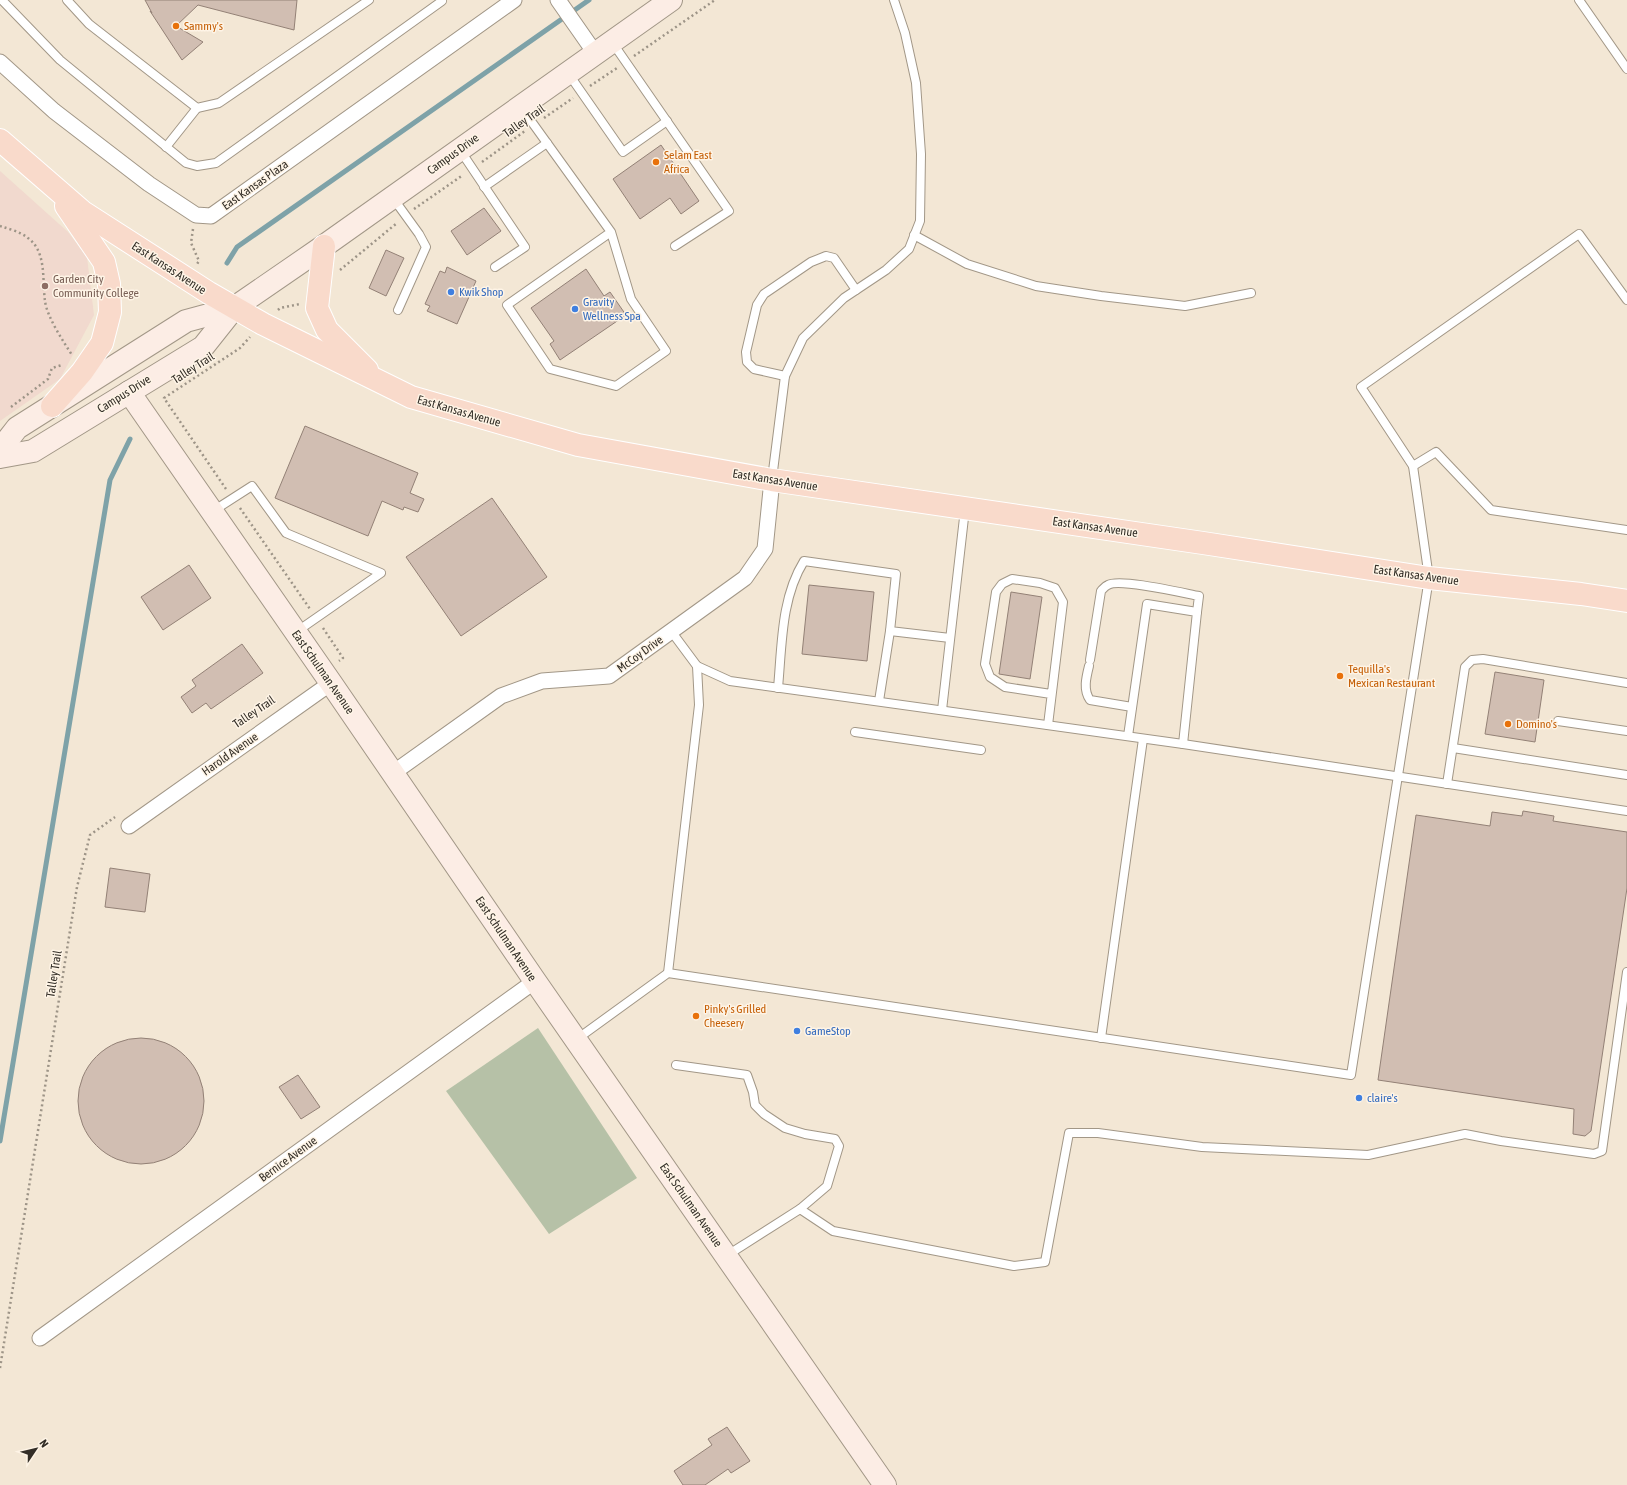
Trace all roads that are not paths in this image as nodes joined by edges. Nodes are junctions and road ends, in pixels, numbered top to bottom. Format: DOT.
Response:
graph roads {
  1 [pos="2,0"];
  2 [pos="67,0"];
  3 [pos="369,0"];
  4 [pos="443,0"];
  5 [pos="514,0"];
  6 [pos="671,0"];
  7 [pos="894,0"];
  8 [pos="1579,0"];
  9 [pos="559,1"];
  10 [pos="603,47"];
  11 [pos="0,62"];
  12 [pos="1627,69"];
  13 [pos="568,72"];
  14 [pos="520,106"];
  15 [pos="197,108"];
  16 [pos="667,121"];
  17 [pos="0,140"];
  18 [pos="547,143"];
  19 [pos="166,147"];
  20 [pos="459,150"];
  21 [pos="52,185"];
  22 [pos="484,187"];
  23 [pos="392,198"];
  24 [pos="611,232"];
  25 [pos="914,235"];
  26 [pos="324,246"];
  27 [pos="675,246"];
  28 [pos="495,267"];
  29 [pos="856,290"];
  30 [pos="1250,293"];
  31 [pos="1627,300"];
  32 [pos="234,308"];
  33 [pos="398,310"];
  34 [pos="785,376"];
  35 [pos="375,380"];
  36 [pos="129,392"];
  37 [pos="52,406"];
  38 [pos="0,450"];
  39 [pos="0,457"];
  40 [pos="1413,466"];
  41 [pos="772,480"];
  42 [pos="965,508"];
  43 [pos="212,512"];
  44 [pos="1627,530"];
  45 [pos="1429,578"];
  46 [pos="1627,601"];
  47 [pos="1197,612"];
  48 [pos="671,631"];
  49 [pos="890,631"];
  50 [pos="296,632"];
  51 [pos="950,638"];
  52 [pos="697,666"];
  53 [pos="331,683"];
  54 [pos="1627,683"];
  55 [pos="778,688"];
  56 [pos="1051,694"];
  57 [pos="879,701"];
  58 [pos="1132,707"];
  59 [pos="942,710"];
  60 [pos="1558,721"];
  61 [pos="1048,725"];
  62 [pos="1627,731"];
  63 [pos="854,732"];
  64 [pos="1128,736"];
  65 [pos="1143,738"];
  66 [pos="1183,744"];
  67 [pos="1453,748"];
  68 [pos="981,750"];
  69 [pos="393,773"];
  70 [pos="1627,775"];
  71 [pos="1398,776"];
  72 [pos="1448,784"];
  73 [pos="1627,811"];
  74 [pos="129,826"];
  75 [pos="1627,972"];
  76 [pos="668,973"];
  77 [pos="535,981"];
  78 [pos="1101,1038"];
  79 [pos="576,1040"];
  80 [pos="676,1065"];
  81 [pos="800,1209"];
  82 [pos="726,1256"];
  83 [pos="40,1338"];
  84 [pos="885,1485"];
  1 -- 19 [label="lane"];
  2 -- 15 [label="lane"];
  3 -- 15 [label="lane"];
  4 -- 19 [label="lane"];
  5 -- 11 [label="street, East Kansas Plaza"];
  6 -- 10 [label="street, Campus Drive"];
  7 -- 25 [label="lane"];
  8 -- 12 [label="lane"];
  9 -- 10 [label="street"];
  10 -- 13 [label="street, Campus Drive"];
  10 -- 16 [label="lane"];
  13 -- 14 [label="street, Campus Drive"];
  13 -- 16 [label="lane"];
  14 -- 18 [label="lane"];
  14 -- 20 [label="street, Campus Drive"];
  15 -- 19 [label="lane"];
  16 -- 27 [label="lane"];
  17 -- 21 [label="main road, East Kansas Avenue"];
  18 -- 22 [label="lane"];
  18 -- 24 [label="lane"];
  20 -- 22 [label="lane"];
  20 -- 23 [label="street, Campus Drive"];
  21 -- 32 [label="main road, East Kansas Avenue"];
  21 -- 37 [label="main road"];
  22 -- 28 [label="lane"];
  23 -- 26 [label="street, Campus Drive"];
  23 -- 33 [label="lane"];
  24 -- 24 [label="lane"];
  25 -- 29 [label="lane"];
  25 -- 30 [label="lane"];
  26 -- 32 [label="street, Campus Drive"];
  26 -- 35 [label="main road"];
  29 -- 34 [label="lane"];
  29 -- 34 [label="lane"];
  31 -- 40 [label="lane"];
  32 -- 35 [label="main road, East Kansas Avenue"];
  32 -- 36 [label="street, Campus Drive"];
  32 -- 37 [label="street, Campus Drive"];
  34 -- 41 [label="lane"];
  35 -- 41 [label="main road, East Kansas Avenue"];
  36 -- 39 [label="street, Campus Drive"];
  36 -- 43 [label="street, East Schulman Avenue"];
  37 -- 38 [label="street, Campus Drive"];
  40 -- 44 [label="lane"];
  40 -- 45 [label="lane"];
  41 -- 42 [label="main road, East Kansas Avenue"];
  41 -- 48 [label="street, McCoy Drive"];
  42 -- 45 [label="main road, East Kansas Avenue"];
  42 -- 51 [label="lane"];
  43 -- 50 [label="street, East Schulman Avenue"];
  43 -- 50 [label="lane"];
  45 -- 46 [label="main road, East Kansas Avenue"];
  45 -- 71 [label="lane"];
  47 -- 58 [label="lane"];
  47 -- 58 [label="lane"];
  47 -- 66 [label="lane"];
  48 -- 52 [label="lane"];
  48 -- 69 [label="street, McCoy Drive"];
  49 -- 51 [label="lane"];
  49 -- 55 [label="lane"];
  49 -- 57 [label="lane"];
  50 -- 53 [label="street, East Schulman Avenue"];
  51 -- 59 [label="lane"];
  52 -- 55 [label="lane"];
  52 -- 76 [label="lane"];
  53 -- 69 [label="street, East Schulman Avenue"];
  53 -- 74 [label="street, Harold Avenue"];
  54 -- 67 [label="lane"];
  55 -- 57 [label="lane"];
  56 -- 56 [label="lane"];
  56 -- 61 [label="lane"];
  57 -- 59 [label="lane"];
  58 -- 64 [label="lane"];
  59 -- 61 [label="lane"];
  60 -- 62 [label="lane"];
  61 -- 64 [label="lane"];
  63 -- 68 [label="lane"];
  64 -- 65 [label="lane"];
  65 -- 66 [label="lane"];
  65 -- 78 [label="lane"];
  66 -- 71 [label="lane"];
  67 -- 70 [label="lane"];
  67 -- 72 [label="lane"];
  69 -- 77 [label="street, East Schulman Avenue"];
  71 -- 72 [label="lane"];
  71 -- 78 [label="lane"];
  72 -- 73 [label="lane"];
  75 -- 81 [label="lane"];
  76 -- 78 [label="lane"];
  76 -- 79 [label="lane"];
  77 -- 79 [label="street, East Schulman Avenue"];
  77 -- 83 [label="street, Bernice Avenue"];
  79 -- 82 [label="street, East Schulman Avenue"];
  80 -- 81 [label="lane"];
  81 -- 82 [label="lane"];
  82 -- 84 [label="street, East Schulman Avenue"];
}
